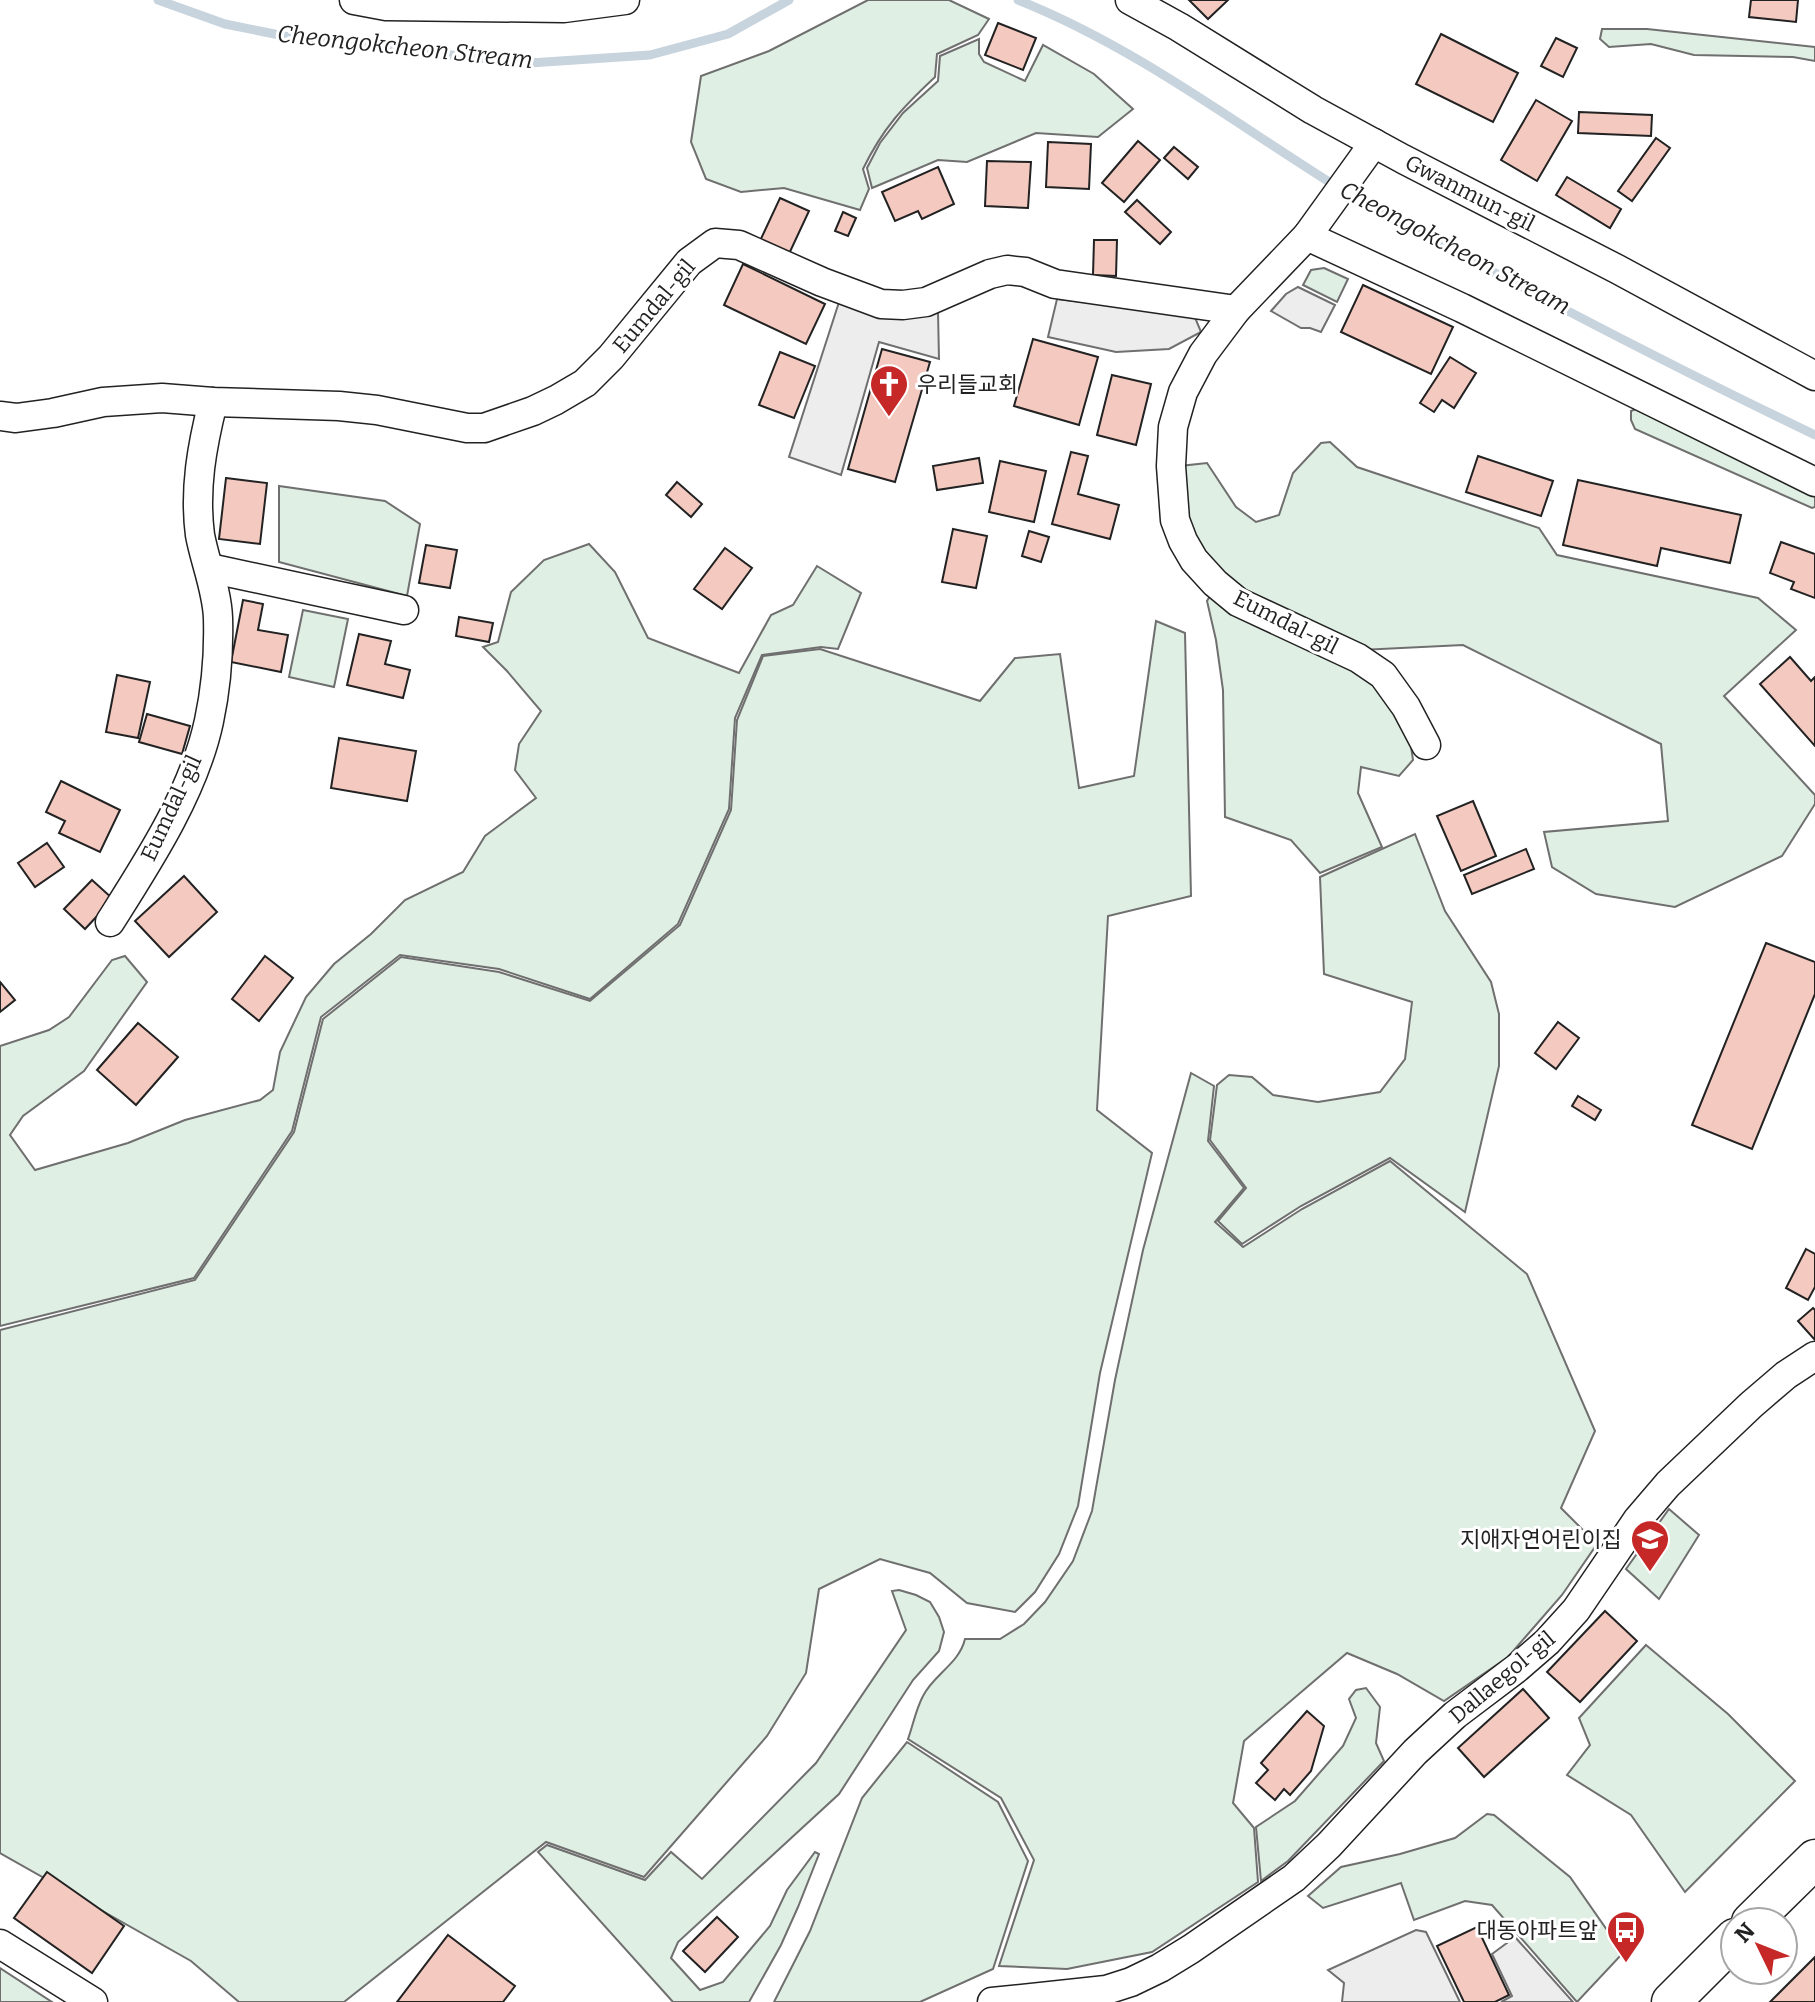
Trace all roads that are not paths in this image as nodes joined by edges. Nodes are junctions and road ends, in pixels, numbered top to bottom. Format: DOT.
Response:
graph roads {
  1 [pos="354,0"];
  2 [pos="625,0"];
  3 [pos="1137,2"];
  4 [pos="445,4"];
  5 [pos="1368,153"];
  6 [pos="1313,228"];
  7 [pos="1236,310"];
  8 [pos="1815,376"];
  9 [pos="213,402"];
  10 [pos="0,416"];
  11 [pos="1815,482"];
  12 [pos="209,568"];
  13 [pos="404,610"];
  14 [pos="1426,745"];
  15 [pos="110,922"];
  16 [pos="1815,1356"];
  17 [pos="1815,1859"];
  18 [pos="1767,1906"];
  19 [pos="0,1944"];
  20 [pos="1719,1954"];
  21 [pos="1160,1968"];
  22 [pos="93,2002"];
  23 [pos="992,2002"];
  24 [pos="1119,2002"];
  25 [pos="1671,2002"];
  1 -- 4 [label="street"];
  2 -- 4 [label="street"];
  3 -- 5 [label="street, Gwanmun-gil"];
  5 -- 6 [label="street, Eumdal-gil"];
  5 -- 8 [label="street, Gwanmun-gil"];
  6 -- 7 [label="street, Eumdal-gil"];
  6 -- 11 [label="street"];
  7 -- 9 [label="street, Eumdal-gil"];
  7 -- 14 [label="street, Eumdal-gil"];
  9 -- 10 [label="street, Eumdal-gil"];
  9 -- 12 [label="street, Eumdal-gil"];
  12 -- 13 [label="street"];
  12 -- 15 [label="street, Eumdal-gil"];
  16 -- 21 [label="street, Dallaegol-gil"];
  17 -- 18 [label="street"];
  19 -- 22 [label="street"];
  20 -- 25 [label="street"];
  21 -- 23 [label="street, Dallaegol-gil"];
  21 -- 24 [label="street, Dallaegol-gil"];
}
